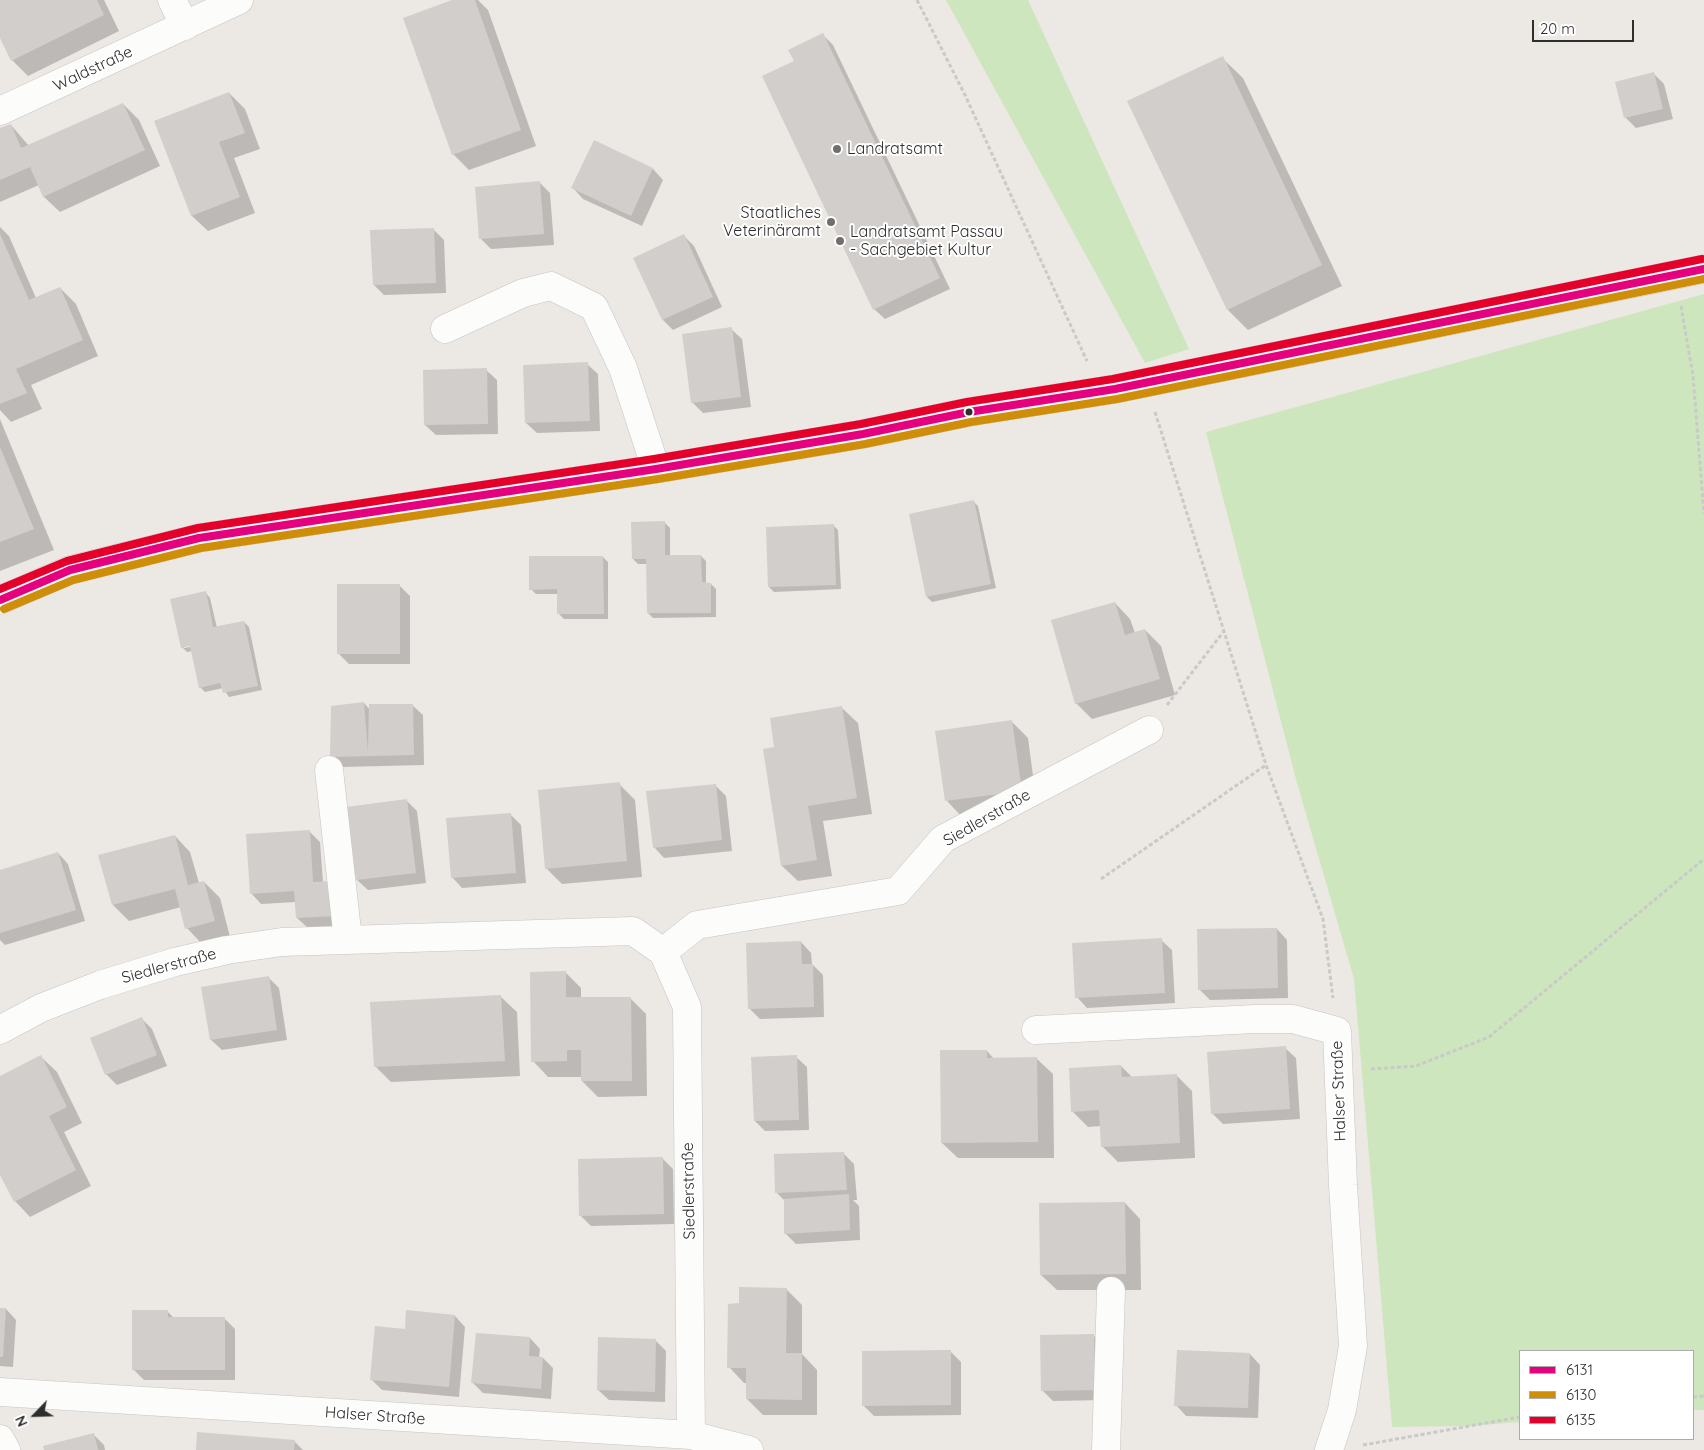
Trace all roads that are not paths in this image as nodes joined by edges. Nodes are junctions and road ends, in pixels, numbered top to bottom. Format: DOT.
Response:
graph roads {
  1 [pos="172,0"];
  2 [pos="239,0"];
  3 [pos="185,26"];
  4 [pos="0,111"];
  5 [pos="1704,269"];
  6 [pos="445,329"];
  7 [pos="656,469"];
  8 [pos="0,600"];
  9 [pos="1149,730"];
  10 [pos="329,770"];
  11 [pos="348,940"];
  12 [pos="662,952"];
  13 [pos="0,1030"];
  14 [pos="1036,1030"];
  15 [pos="1111,1291"];
  16 [pos="0,1392"];
  17 [pos="691,1435"];
  18 [pos="0,1440"];
  19 [pos="6,1450"];
  20 [pos="749,1450"];
  21 [pos="1106,1450"];
  22 [pos="1329,1450"];
  1 -- 3 [label="street"];
  2 -- 3 [label="street, Waldstraße"];
  3 -- 4 [label="street, Waldstraße"];
  5 -- 7 [label="street"];
  6 -- 7 [label="street"];
  7 -- 8 [label="street"];
  9 -- 12 [label="street, Siedlerstraße"];
  10 -- 11 [label="street"];
  11 -- 12 [label="street, Siedlerstraße"];
  11 -- 13 [label="street, Siedlerstraße"];
  12 -- 17 [label="street, Siedlerstraße"];
  14 -- 22 [label="street, Halser Straße"];
  15 -- 21 [label="street"];
  16 -- 17 [label="street, Halser Straße"];
  17 -- 20 [label="street, Halser Straße"];
  18 -- 19 [label="street"];
}
